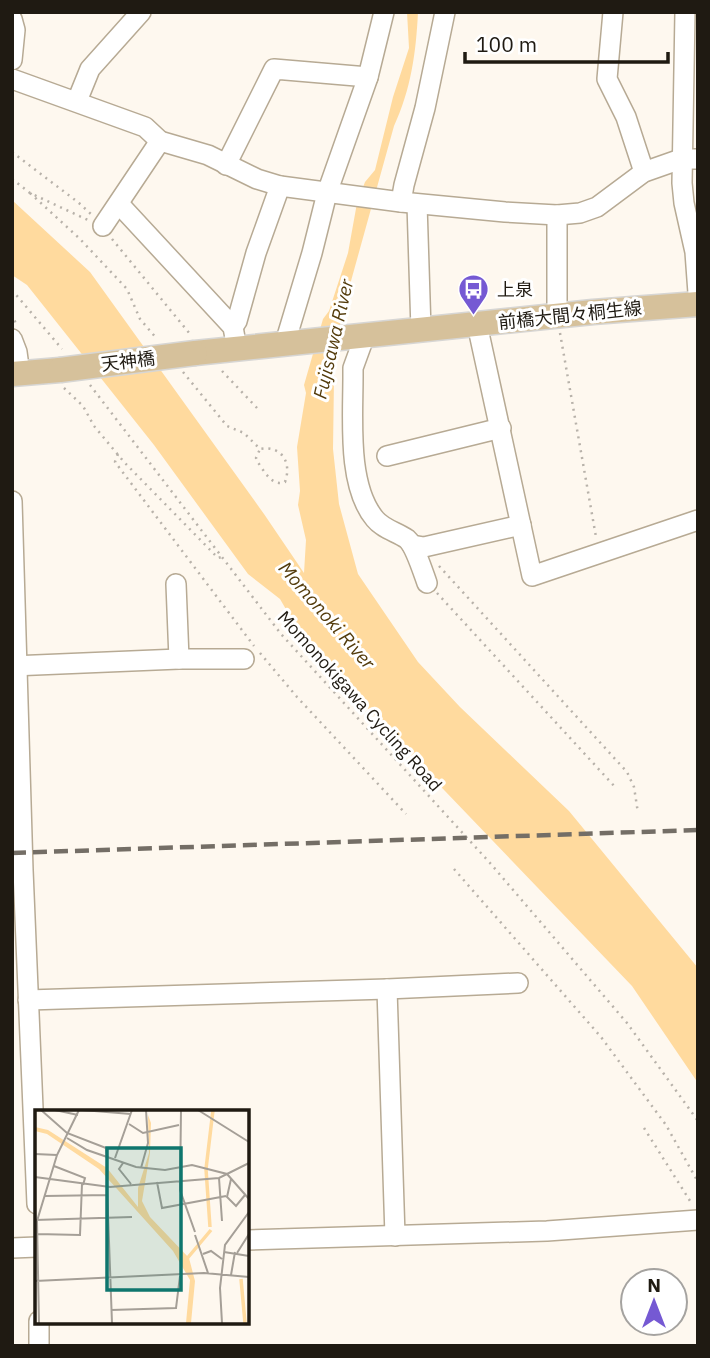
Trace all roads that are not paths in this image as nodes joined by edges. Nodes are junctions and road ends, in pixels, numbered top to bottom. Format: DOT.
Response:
graph roads {
  1 [pos="141,12"];
  2 [pos="384,12"];
  3 [pos="445,12"];
  4 [pos="613,12"];
  5 [pos="685,12"];
  6 [pos="12,19"];
  7 [pos="12,60"];
  8 [pos="368,77"];
  9 [pos="12,79"];
  10 [pos="77,101"];
  11 [pos="160,141"];
  12 [pos="689,159"];
  13 [pos="226,165"];
  14 [pos="644,172"];
  15 [pos="280,186"];
  16 [pos="330,193"];
  17 [pos="404,202"];
  18 [pos="557,215"];
  19 [pos="698,293"];
  20 [pos="698,304"];
  21 [pos="557,316"];
  22 [pos="477,324"];
  23 [pos="421,330"];
  24 [pos="362,335"];
  25 [pos="235,338"];
  26 [pos="12,340"];
  27 [pos="288,343"];
  28 [pos="16,374"];
  29 [pos="500,428"];
  30 [pos="387,456"];
  31 [pos="12,500"];
  32 [pos="698,520"];
  33 [pos="521,525"];
  34 [pos="416,545"];
  35 [pos="427,583"];
  36 [pos="176,584"];
  37 [pos="178,659"];
  38 [pos="244,659"];
  39 [pos="15,666"];
  40 [pos="16,764"];
  41 [pos="18,870"];
  42 [pos="518,983"];
  43 [pos="387,989"];
  44 [pos="28,1000"];
  45 [pos="35,1159"];
  46 [pos="698,1220"];
  47 [pos="395,1236"];
  48 [pos="248,1240"];
  49 [pos="35,1247"];
  50 [pos="12,1248"];
  51 [pos="39,1323"];
  52 [pos="39,1346"];
  1 -- 10 [label="street"];
  2 -- 8 [label="street"];
  3 -- 17 [label="street"];
  4 -- 14 [label="street"];
  5 -- 12 [label="street"];
  6 -- 7 [label="street"];
  8 -- 13 [label="street"];
  8 -- 16 [label="street"];
  9 -- 10 [label="street"];
  10 -- 11 [label="street"];
  11 -- 13 [label="street"];
  11 -- 25 [label="street"];
  12 -- 14 [label="street"];
  12 -- 19 [label="street"];
  13 -- 15 [label="street"];
  14 -- 18 [label="street"];
  15 -- 16 [label="street"];
  15 -- 25 [label="street"];
  16 -- 17 [label="street"];
  16 -- 27 [label="street"];
  17 -- 18 [label="street"];
  17 -- 23 [label="street"];
  18 -- 21 [label="street"];
  20 -- 21 [label="main road, 前橋大間々桐生線"];
  21 -- 22 [label="main road, 前橋大間々桐生線"];
  22 -- 23 [label="main road, 前橋大間々桐生線"];
  22 -- 29 [label="street"];
  23 -- 24 [label="main road, 前橋大間々桐生線"];
  24 -- 27 [label="main road, 前橋大間々桐生線"];
  24 -- 34 [label="street"];
  25 -- 27 [label="main road"];
  25 -- 28 [label="main road, 天神橋, bridge"];
  26 -- 28 [label="street"];
  29 -- 30 [label="street"];
  29 -- 33 [label="street"];
  31 -- 39 [label="street"];
  32 -- 33 [label="street"];
  33 -- 34 [label="street"];
  34 -- 35 [label="street"];
  36 -- 37 [label="street"];
  37 -- 38 [label="street"];
  37 -- 39 [label="street"];
  39 -- 40 [label="street"];
  40 -- 41 [label="street"];
  41 -- 44 [label="street"];
  42 -- 43 [label="street"];
  43 -- 44 [label="street"];
  43 -- 47 [label="street"];
  44 -- 45 [label="street"];
  46 -- 47 [label="street"];
  47 -- 48 [label="street"];
  49 -- 50 [label="street"];
  51 -- 52 [label="street"];
}
